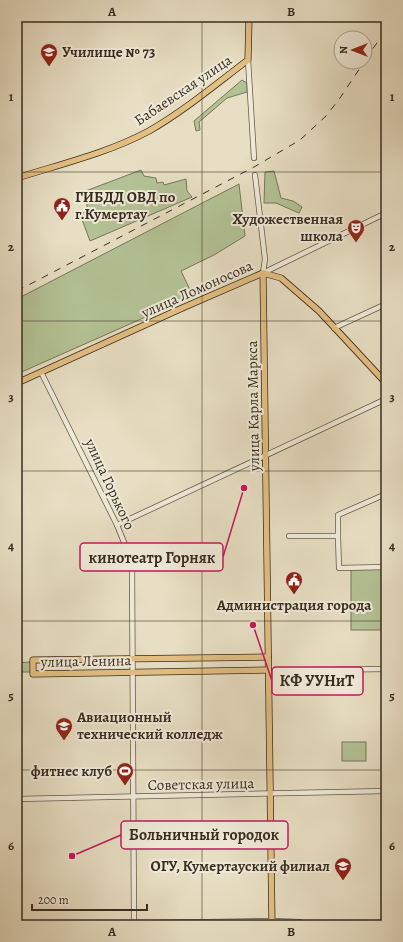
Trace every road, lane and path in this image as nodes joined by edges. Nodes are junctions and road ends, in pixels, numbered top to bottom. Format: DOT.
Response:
graph roads {
  1 [pos="249,17"];
  2 [pos="248,60"];
  3 [pos="254,158"];
  4 [pos="255,175"];
  5 [pos="17,178"];
  6 [pos="386,213"];
  7 [pos="263,273"];
  8 [pos="386,304"];
  9 [pos="334,328"];
  10 [pos="41,372"];
  11 [pos="17,383"];
  12 [pos="386,383"];
  13 [pos="386,399"];
  14 [pos="265,456"];
  15 [pos="386,494"];
  16 [pos="117,526"];
  17 [pos="289,536"];
  18 [pos="338,536"];
  19 [pos="386,567"];
  20 [pos="268,657"];
  21 [pos="132,660"];
  22 [pos="386,669"];
  23 [pos="268,670"];
  24 [pos="311,670"];
  25 [pos="133,672"];
  26 [pos="386,791"];
  27 [pos="271,794"];
  28 [pos="134,797"];
  29 [pos="17,799"];
  30 [pos="272,923"];
  31 [pos="134,924"];
  32 [pos="17,925"];
  33 [pos="307,925"];
  1 -- 2 [label="main road"];
  2 -- 3 [label="street"];
  2 -- 5 [label="main road, Бабаевская улица"];
  4 -- 7 [label="street, улица Карла Маркса"];
  6 -- 7 [label="street, улица Ломоносова"];
  7 -- 9 [label="main road"];
  7 -- 10 [label="main road, улица Ломоносова"];
  7 -- 14 [label="main road, улица Карла Маркса"];
  8 -- 9 [label="street"];
  9 -- 12 [label="main road"];
  10 -- 11 [label="main road, улица Ломоносова"];
  10 -- 16 [label="street, улица Горького"];
  13 -- 14 [label="street"];
  14 -- 16 [label="street"];
  14 -- 20 [label="main road, улица Карла Маркса"];
  15 -- 18 [label="street"];
  16 -- 21 [label="street, улица Горького"];
  17 -- 18 [label="street"];
  18 -- 19 [label="street"];
  20 -- 21 [label="main road, улица Ленина"];
  20 -- 23 [label="main road, улица Карла Маркса"];
  21 -- 25 [label="street, улица Горького"];
  21 -- 25 [label="main road, улица Ленина"];
  22 -- 24 [label="street"];
  23 -- 25 [label="main road, улица Ленина"];
  23 -- 27 [label="main road, улица Карла Маркса"];
  25 -- 28 [label="street, улица Горького"];
  26 -- 27 [label="street, Советская улица"];
  27 -- 28 [label="street, Советская улица"];
  27 -- 30 [label="main road, улица Карла Маркса"];
  28 -- 29 [label="street, Советская улица"];
  28 -- 31 [label="street, улица Горького"];
  30 -- 31 [label="street"];
  30 -- 33 [label="street"];
  31 -- 32 [label="street"];
}
